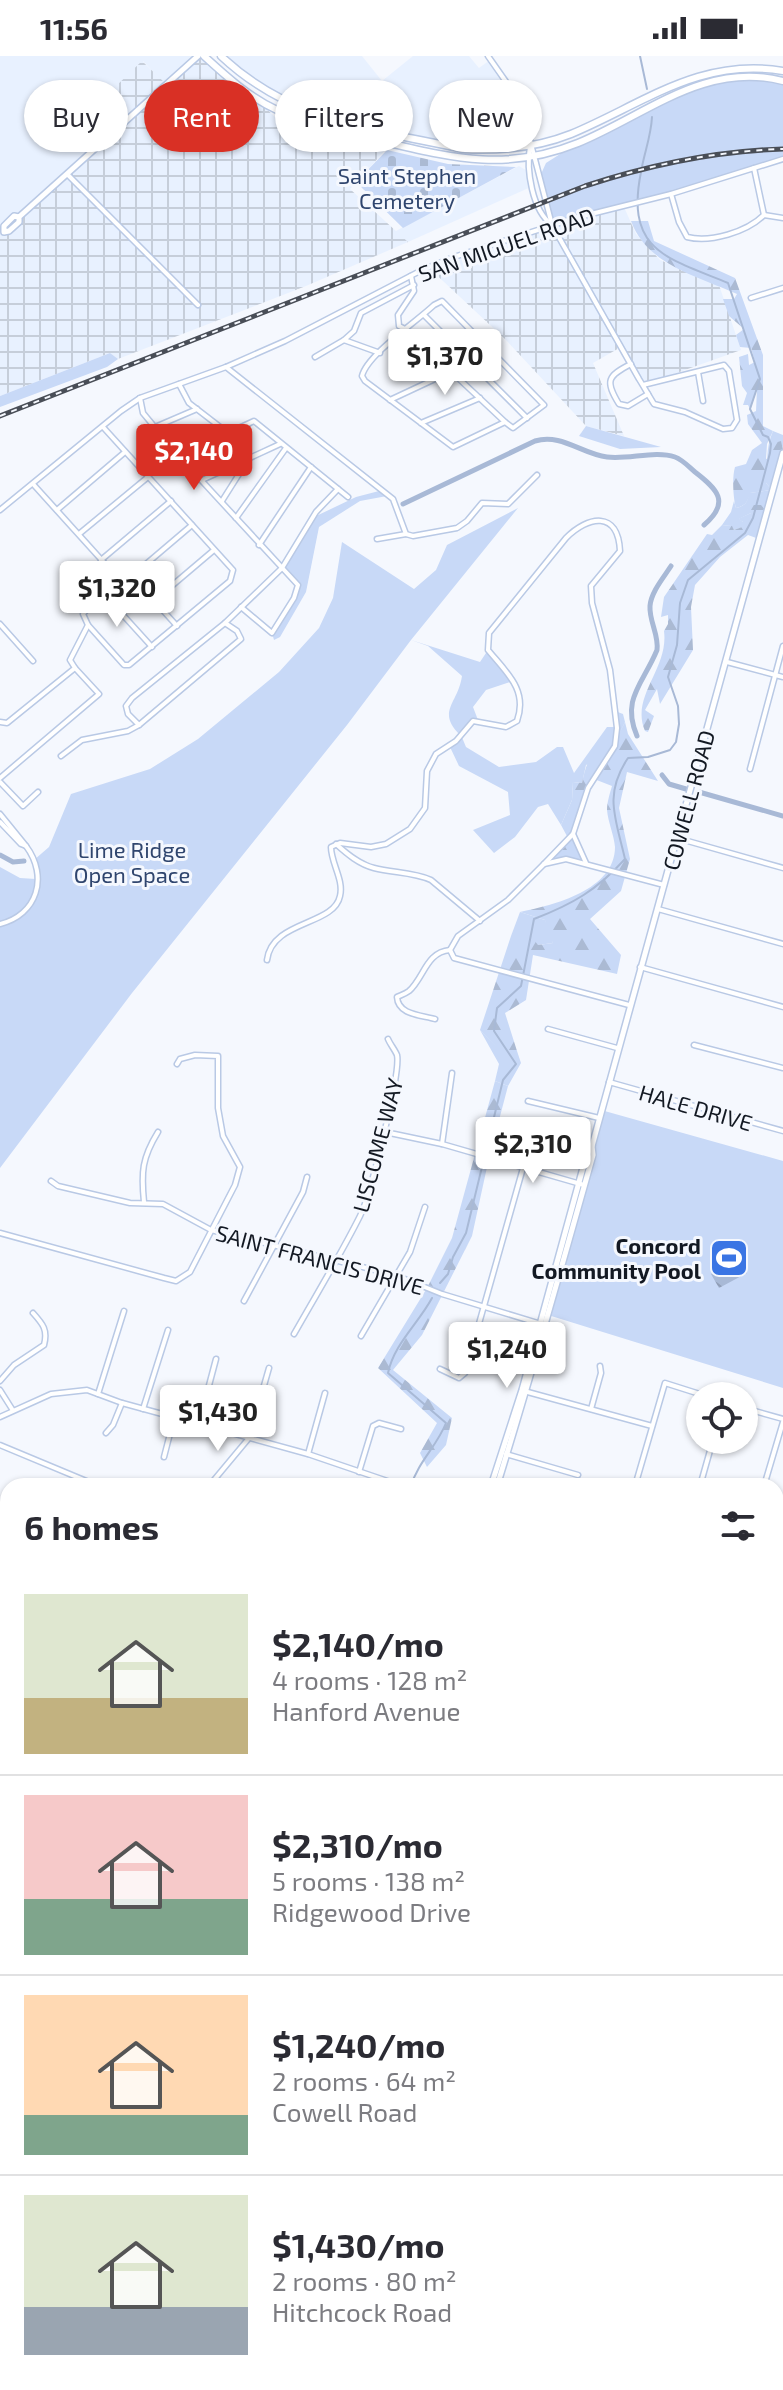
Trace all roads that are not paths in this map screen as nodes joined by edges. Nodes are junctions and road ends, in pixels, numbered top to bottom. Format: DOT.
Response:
graph roads {
  1 [pos="201,56"];
  2 [pos="221,56"];
  3 [pos="488,56"];
  4 [pos="783,71"];
  5 [pos="504,80"];
  6 [pos="783,81"];
  7 [pos="429,141"];
  8 [pos="542,142"];
  9 [pos="531,152"];
  10 [pos="532,157"];
  11 [pos="783,159"];
  12 [pos="754,167"];
  13 [pos="67,174"];
  14 [pos="671,194"];
  15 [pos="764,215"];
  16 [pos="783,218"];
  17 [pos="552,225"];
  18 [pos="1,232"];
  19 [pos="411,276"];
  20 [pos="414,285"];
  21 [pos="783,288"];
  22 [pos="751,298"];
  23 [pos="198,305"];
  24 [pos="424,315"];
  25 [pos="407,330"];
  26 [pos="344,340"];
  27 [pos="380,353"];
  28 [pos="315,357"];
  29 [pos="631,364"];
  30 [pos="226,367"];
  31 [pos="452,371"];
  32 [pos="698,371"];
  33 [pos="179,384"];
  34 [pos="643,385"];
  35 [pos="648,394"];
  36 [pos="140,398"];
  37 [pos="480,398"];
  38 [pos="390,400"];
  39 [pos="703,401"];
  40 [pos="197,408"];
  41 [pos="527,418"];
  42 [pos="505,422"];
  43 [pos="421,423"];
  44 [pos="103,427"];
  45 [pos="155,427"];
  46 [pos="228,433"];
  47 [pos="284,446"];
  48 [pos="126,451"];
  49 [pos="783,453"];
  50 [pos="177,454"];
  51 [pos="247,461"];
  52 [pos="311,467"];
  53 [pos="537,475"];
  54 [pos="149,476"];
  55 [pos="202,480"];
  56 [pos="33,484"];
  57 [pos="338,489"];
  58 [pos="348,497"];
  59 [pos="171,501"];
  60 [pos="222,501"];
  61 [pos="0,510"];
  62 [pos="57,510"];
  63 [pos="236,518"];
  64 [pos="192,525"];
  65 [pos="79,534"];
  66 [pos="406,534"];
  67 [pos="377,539"];
  68 [pos="259,545"];
  69 [pos="214,550"];
  70 [pos="101,560"];
  71 [pos="282,568"];
  72 [pos="132,576"];
  73 [pos="117,577"];
  74 [pos="103,593"];
  75 [pos="155,600"];
  76 [pos="241,607"];
  77 [pos="225,623"];
  78 [pos="0,624"];
  79 [pos="88,625"];
  80 [pos="177,626"];
  81 [pos="783,646"];
  82 [pos="152,647"];
  83 [pos="33,661"];
  84 [pos="727,662"];
  85 [pos="75,668"];
  86 [pos="775,675"];
  87 [pos="783,677"];
  88 [pos="0,722"];
  89 [pos="139,725"];
  90 [pos="61,756"];
  91 [pos="750,769"];
  92 [pos="0,780"];
  93 [pos="38,792"];
  94 [pos="0,814"];
  95 [pos="0,822"];
  96 [pos="573,834"];
  97 [pos="677,838"];
  98 [pos="336,844"];
  99 [pos="26,846"];
  100 [pos="586,863"];
  101 [pos="544,864"];
  102 [pos="783,868"];
  103 [pos="665,885"];
  104 [pos="658,909"];
  105 [pos="480,921"];
  106 [pos="0,924"];
  107 [pos="783,944"];
  108 [pos="450,950"];
  109 [pos="267,960"];
  110 [pos="640,967"];
  111 [pos="629,1005"];
  112 [pos="783,1007"];
  113 [pos="435,1019"];
  114 [pos="548,1029"];
  115 [pos="388,1039"];
  116 [pos="694,1045"];
  117 [pos="617,1048"];
  118 [pos="177,1064"];
  119 [pos="783,1068"];
  120 [pos="452,1073"];
  121 [pos="609,1082"];
  122 [pos="528,1101"];
  123 [pos="599,1118"];
  124 [pos="783,1131"];
  125 [pos="158,1132"];
  126 [pos="385,1132"];
  127 [pos="442,1144"];
  128 [pos="523,1168"];
  129 [pos="307,1177"];
  130 [pos="51,1181"];
  131 [pos="581,1184"];
  132 [pos="144,1202"];
  133 [pos="425,1207"];
  134 [pos="211,1230"];
  135 [pos="0,1233"];
  136 [pos="273,1245"];
  137 [pos="336,1259"];
  138 [pos="395,1275"];
  139 [pos="244,1301"];
  140 [pos="485,1308"];
  141 [pos="124,1311"];
  142 [pos="33,1313"];
  143 [pos="542,1325"];
  144 [pos="168,1330"];
  145 [pos="294,1334"];
  146 [pos="361,1336"];
  147 [pos="216,1359"];
  148 [pos="600,1366"];
  149 [pos="269,1368"];
  150 [pos="440,1369"];
  151 [pos="0,1381"];
  152 [pos="0,1390"];
  153 [pos="686,1390"];
  154 [pos="524,1391"];
  155 [pos="325,1393"];
  156 [pos="98,1394"];
  157 [pos="122,1403"];
  158 [pos="12,1409"];
  159 [pos="143,1409"];
  160 [pos="591,1409"];
  161 [pos="758,1412"];
  162 [pos="0,1417"];
  163 [pos="174,1418"];
  164 [pos="783,1420"];
  165 [pos="199,1423"];
  166 [pos="652,1426"];
  167 [pos="401,1429"];
  168 [pos="106,1433"];
  169 [pos="249,1438"];
  170 [pos="0,1445"];
  171 [pos="308,1454"];
  172 [pos="506,1454"];
  173 [pos="709,1454"];
  174 [pos="164,1457"];
  175 [pos="359,1472"];
  176 [pos="578,1475"];
  177 [pos="79,1478"];
  178 [pos="216,1478"];
  179 [pos="377,1478"];
  180 [pos="497,1478"];
  181 [pos="637,1478"];
  182 [pos="702,1478"];
  183 [pos="766,1478"];
  1 -- 10 [label="main road"];
  1 -- 13 [label="street"];
  2 -- 7 [label="main road"];
  3 -- 5 [label="street"];
  4 -- 8 [label="main road"];
  6 -- 10 [label="main road"];
  9 -- 10 [label="street"];
  10 -- 17 [label="street"];
  11 -- 12 [label="street, SAN MIGUEL ROAD"];
  12 -- 14 [label="street, SAN MIGUEL ROAD"];
  12 -- 15 [label="street"];
  13 -- 18 [label="street"];
  13 -- 23 [label="street"];
  14 -- 15 [label="street"];
  14 -- 17 [label="street, SAN MIGUEL ROAD"];
  15 -- 16 [label="street"];
  17 -- 19 [label="street, SAN MIGUEL ROAD"];
  17 -- 29 [label="street"];
  19 -- 20 [label="street"];
  19 -- 30 [label="street, SAN MIGUEL ROAD"];
  20 -- 25 [label="street"];
  20 -- 26 [label="street"];
  21 -- 22 [label="street"];
  24 -- 25 [label="street"];
  24 -- 41 [label="street"];
  24 -- 41 [label="street"];
  25 -- 27 [label="street"];
  25 -- 31 [label="street"];
  26 -- 27 [label="street"];
  26 -- 28 [label="street"];
  27 -- 38 [label="street"];
  29 -- 34 [label="street"];
  29 -- 35 [label="street"];
  30 -- 33 [label="street, SAN MIGUEL ROAD"];
  30 -- 66 [label="street"];
  31 -- 37 [label="street"];
  31 -- 38 [label="street"];
  32 -- 34 [label="street"];
  32 -- 35 [label="street"];
  32 -- 39 [label="street"];
  33 -- 36 [label="street, SAN MIGUEL ROAD"];
  33 -- 40 [label="street"];
  34 -- 35 [label="street"];
  36 -- 44 [label="street, SAN MIGUEL ROAD"];
  36 -- 45 [label="street"];
  37 -- 42 [label="street"];
  37 -- 43 [label="street"];
  38 -- 43 [label="street"];
  40 -- 45 [label="street"];
  40 -- 46 [label="street"];
  41 -- 42 [label="street"];
  42 -- 43 [label="street"];
  44 -- 48 [label="street"];
  44 -- 56 [label="street, SAN MIGUEL ROAD"];
  45 -- 50 [label="street"];
  46 -- 47 [label="street"];
  46 -- 50 [label="street"];
  47 -- 51 [label="street"];
  47 -- 52 [label="street"];
  47 -- 63 [label="street"];
  48 -- 54 [label="street"];
  48 -- 62 [label="street"];
  49 -- 84 [label="street, COWELL ROAD"];
  50 -- 55 [label="street"];
  51 -- 55 [label="street"];
  51 -- 60 [label="street"];
  52 -- 57 [label="street"];
  52 -- 68 [label="street"];
  53 -- 66 [label="street"];
  54 -- 59 [label="street"];
  54 -- 65 [label="street"];
  55 -- 60 [label="street"];
  56 -- 61 [label="street, SAN MIGUEL ROAD"];
  56 -- 62 [label="street"];
  57 -- 58 [label="street"];
  57 -- 71 [label="street"];
  59 -- 64 [label="street"];
  59 -- 70 [label="street"];
  60 -- 63 [label="street"];
  62 -- 65 [label="street"];
  63 -- 68 [label="street"];
  64 -- 69 [label="street"];
  64 -- 72 [label="street"];
  65 -- 70 [label="street"];
  66 -- 67 [label="street"];
  68 -- 71 [label="street"];
  69 -- 75 [label="street"];
  69 -- 80 [label="street"];
  70 -- 73 [label="street"];
  71 -- 76 [label="street"];
  71 -- 76 [label="street"];
  72 -- 73 [label="street"];
  72 -- 75 [label="street"];
  73 -- 74 [label="street"];
  74 -- 79 [label="street"];
  74 -- 82 [label="street"];
  75 -- 80 [label="street"];
  76 -- 77 [label="street"];
  77 -- 89 [label="street"];
  77 -- 89 [label="street"];
  78 -- 83 [label="street"];
  79 -- 82 [label="street"];
  79 -- 85 [label="street"];
  80 -- 82 [label="street"];
  81 -- 86 [label="street"];
  84 -- 86 [label="street"];
  84 -- 97 [label="street, COWELL ROAD"];
  85 -- 88 [label="street"];
  85 -- 92 [label="street"];
  86 -- 87 [label="street"];
  86 -- 91 [label="street"];
  89 -- 90 [label="street"];
  92 -- 93 [label="street"];
  94 -- 99 [label="street"];
  95 -- 99 [label="street"];
  96 -- 98 [label="street"];
  96 -- 100 [label="street"];
  96 -- 101 [label="street"];
  97 -- 102 [label="street"];
  97 -- 103 [label="street, COWELL ROAD"];
  98 -- 105 [label="street"];
  98 -- 109 [label="street"];
  99 -- 106 [label="street"];
  100 -- 101 [label="street"];
  100 -- 103 [label="street"];
  101 -- 105 [label="street"];
  103 -- 104 [label="street, COWELL ROAD"];
  104 -- 107 [label="street"];
  104 -- 110 [label="street, COWELL ROAD"];
  105 -- 108 [label="street"];
  108 -- 111 [label="street"];
  108 -- 113 [label="street"];
  110 -- 111 [label="street, COWELL ROAD"];
  110 -- 112 [label="street"];
  111 -- 117 [label="street, COWELL ROAD"];
  114 -- 117 [label="street"];
  115 -- 126 [label="street, LISCOME WAY"];
  116 -- 119 [label="street"];
  117 -- 121 [label="street, COWELL ROAD"];
  118 -- 134 [label="street"];
  120 -- 127 [label="street"];
  121 -- 123 [label="street, COWELL ROAD"];
  121 -- 124 [label="street, HALE DRIVE"];
  122 -- 123 [label="street"];
  123 -- 131 [label="street, COWELL ROAD"];
  125 -- 132 [label="street"];
  126 -- 127 [label="street"];
  126 -- 137 [label="street, LISCOME WAY"];
  127 -- 128 [label="street"];
  128 -- 131 [label="street"];
  128 -- 140 [label="street"];
  129 -- 136 [label="street"];
  130 -- 132 [label="street, SAINT FRANCIS DRIVE"];
  131 -- 143 [label="street, COWELL ROAD"];
  132 -- 134 [label="street, SAINT FRANCIS DRIVE"];
  133 -- 138 [label="street"];
  134 -- 135 [label="street"];
  134 -- 136 [label="street, SAINT FRANCIS DRIVE"];
  136 -- 137 [label="street, SAINT FRANCIS DRIVE"];
  136 -- 139 [label="street"];
  137 -- 138 [label="street, SAINT FRANCIS DRIVE"];
  137 -- 145 [label="street, LISCOME WAY"];
  138 -- 140 [label="street, SAINT FRANCIS DRIVE"];
  138 -- 146 [label="street"];
  140 -- 143 [label="street, SAINT FRANCIS DRIVE"];
  140 -- 150 [label="street"];
  141 -- 156 [label="street"];
  142 -- 151 [label="street"];
  143 -- 154 [label="street, COWELL ROAD"];
  144 -- 159 [label="street"];
  147 -- 165 [label="street"];
  148 -- 160 [label="street"];
  149 -- 169 [label="street"];
  152 -- 158 [label="street"];
  153 -- 166 [label="street"];
  154 -- 160 [label="street"];
  154 -- 172 [label="street, COWELL ROAD"];
  155 -- 171 [label="street"];
  156 -- 157 [label="street"];
  156 -- 158 [label="street"];
  157 -- 159 [label="street"];
  157 -- 168 [label="street"];
  158 -- 162 [label="street"];
  159 -- 163 [label="street"];
  160 -- 166 [label="street"];
  161 -- 164 [label="street"];
  163 -- 165 [label="street"];
  163 -- 174 [label="street"];
  164 -- 183 [label="street"];
  165 -- 169 [label="street"];
  166 -- 181 [label="street"];
  167 -- 175 [label="street"];
  169 -- 171 [label="street"];
  169 -- 178 [label="street"];
  170 -- 177 [label="street"];
  171 -- 175 [label="street"];
  172 -- 176 [label="street"];
  172 -- 180 [label="street, COWELL ROAD"];
  173 -- 182 [label="street"];
  175 -- 179 [label="street"];
}
